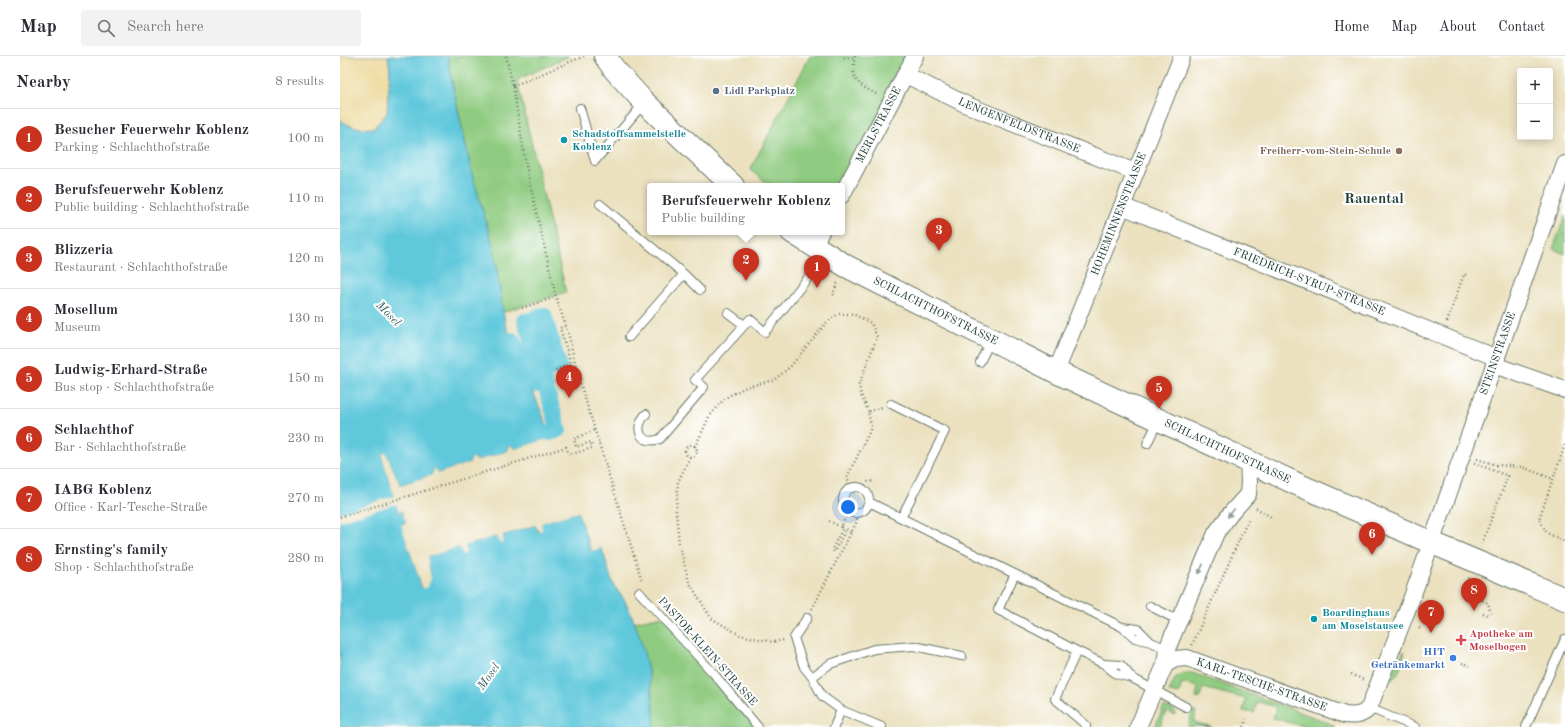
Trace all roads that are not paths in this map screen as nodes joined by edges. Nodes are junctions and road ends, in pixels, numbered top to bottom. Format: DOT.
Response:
graph roads {
  1 [pos="605,56"];
  2 [pos="915,56"];
  3 [pos="1182,56"];
  4 [pos="906,75"];
  5 [pos="644,102"];
  6 [pos="580,108"];
  7 [pos="1565,164"];
  8 [pos="1136,172"];
  9 [pos="730,183"];
  10 [pos="845,189"];
  11 [pos="600,204"];
  12 [pos="1122,206"];
  13 [pos="799,235"];
  14 [pos="820,244"];
  15 [pos="684,274"];
  16 [pos="700,290"];
  17 [pos="728,313"];
  18 [pos="744,325"];
  19 [pos="629,337"];
  20 [pos="991,340"];
  21 [pos="1496,361"];
  22 [pos="980,362"];
  23 [pos="1056,372"];
  24 [pos="1565,390"];
  25 [pos="891,404"];
  26 [pos="646,414"];
  27 [pos="1159,420"];
  28 [pos="1147,444"];
  29 [pos="1248,462"];
  30 [pos="869,502"];
  31 [pos="901,518"];
  32 [pos="1430,542"];
  33 [pos="1015,574"];
  34 [pos="639,592"];
  35 [pos="1565,599"];
  36 [pos="1150,606"];
  37 [pos="807,618"];
  38 [pos="1179,620"];
  39 [pos="1565,639"];
  40 [pos="1078,650"];
  41 [pos="962,656"];
  42 [pos="1166,657"];
  43 [pos="812,677"];
  44 [pos="1153,690"];
  45 [pos="1186,707"];
  46 [pos="841,710"];
  47 [pos="1363,717"];
  48 [pos="758,727"];
  49 [pos="834,727"];
  50 [pos="882,727"];
  51 [pos="1086,727"];
  52 [pos="1138,727"];
  53 [pos="1415,727"];
  54 [pos="1526,727"];
  1 -- 5 [label="main road"];
  2 -- 4 [label="street, MERLSTRASSE"];
  3 -- 8 [label="street, HOHEMINNENSTRASSE"];
  4 -- 8 [label="street, LENGENFELDSTRASSE"];
  4 -- 10 [label="street, MERLSTRASSE"];
  5 -- 6 [label="lane"];
  5 -- 9 [label="main road"];
  7 -- 21 [label="street, STEINSTRASSE"];
  8 -- 12 [label="street, HOHEMINNENSTRASSE"];
  11 -- 15 [label="lane"];
  12 -- 21 [label="street, FRIEDRICH-SYRUP-STRASSE"];
  12 -- 23 [label="street, HOHEMINNENSTRASSE"];
  13 -- 14 [label="main road, SCHLACHTHOFSTRASSE"];
  14 -- 18 [label="lane"];
  14 -- 20 [label="main road, SCHLACHTHOFSTRASSE"];
  15 -- 16 [label="lane"];
  15 -- 19 [label="lane"];
  17 -- 18 [label="lane"];
  18 -- 26 [label="lane"];
  20 -- 22 [label="lane"];
  20 -- 23 [label="main road, SCHLACHTHOFSTRASSE"];
  21 -- 24 [label="street, FRIEDRICH-SYRUP-STRASSE"];
  21 -- 32 [label="street, STEINSTRASSE"];
  23 -- 27 [label="main road, SCHLACHTHOFSTRASSE"];
  25 -- 31 [label="lane"];
  27 -- 28 [label="lane"];
  27 -- 29 [label="main road, SCHLACHTHOFSTRASSE"];
  29 -- 32 [label="main road, SCHLACHTHOFSTRASSE"];
  29 -- 38 [label="street, one-way"];
  30 -- 30 [label="lane"];
  30 -- 31 [label="lane"];
  31 -- 33 [label="lane"];
  32 -- 35 [label="main road, SCHLACHTHOFSTRASSE"];
  32 -- 47 [label="street"];
  33 -- 40 [label="lane"];
  33 -- 42 [label="lane"];
  34 -- 48 [label="lane, PASTOR-KLEIN-STRASSE"];
  36 -- 38 [label="lane"];
  37 -- 43 [label="lane"];
  38 -- 42 [label="street"];
  39 -- 54 [label="lane"];
  40 -- 44 [label="lane"];
  40 -- 51 [label="lane"];
  41 -- 43 [label="lane"];
  42 -- 44 [label="street"];
  42 -- 47 [label="street, KARL-TESCHE-STRASSE"];
  43 -- 46 [label="lane"];
  44 -- 45 [label="lane"];
  44 -- 52 [label="street"];
  46 -- 49 [label="lane"];
  46 -- 50 [label="lane"];
  47 -- 53 [label="lane"];
}
